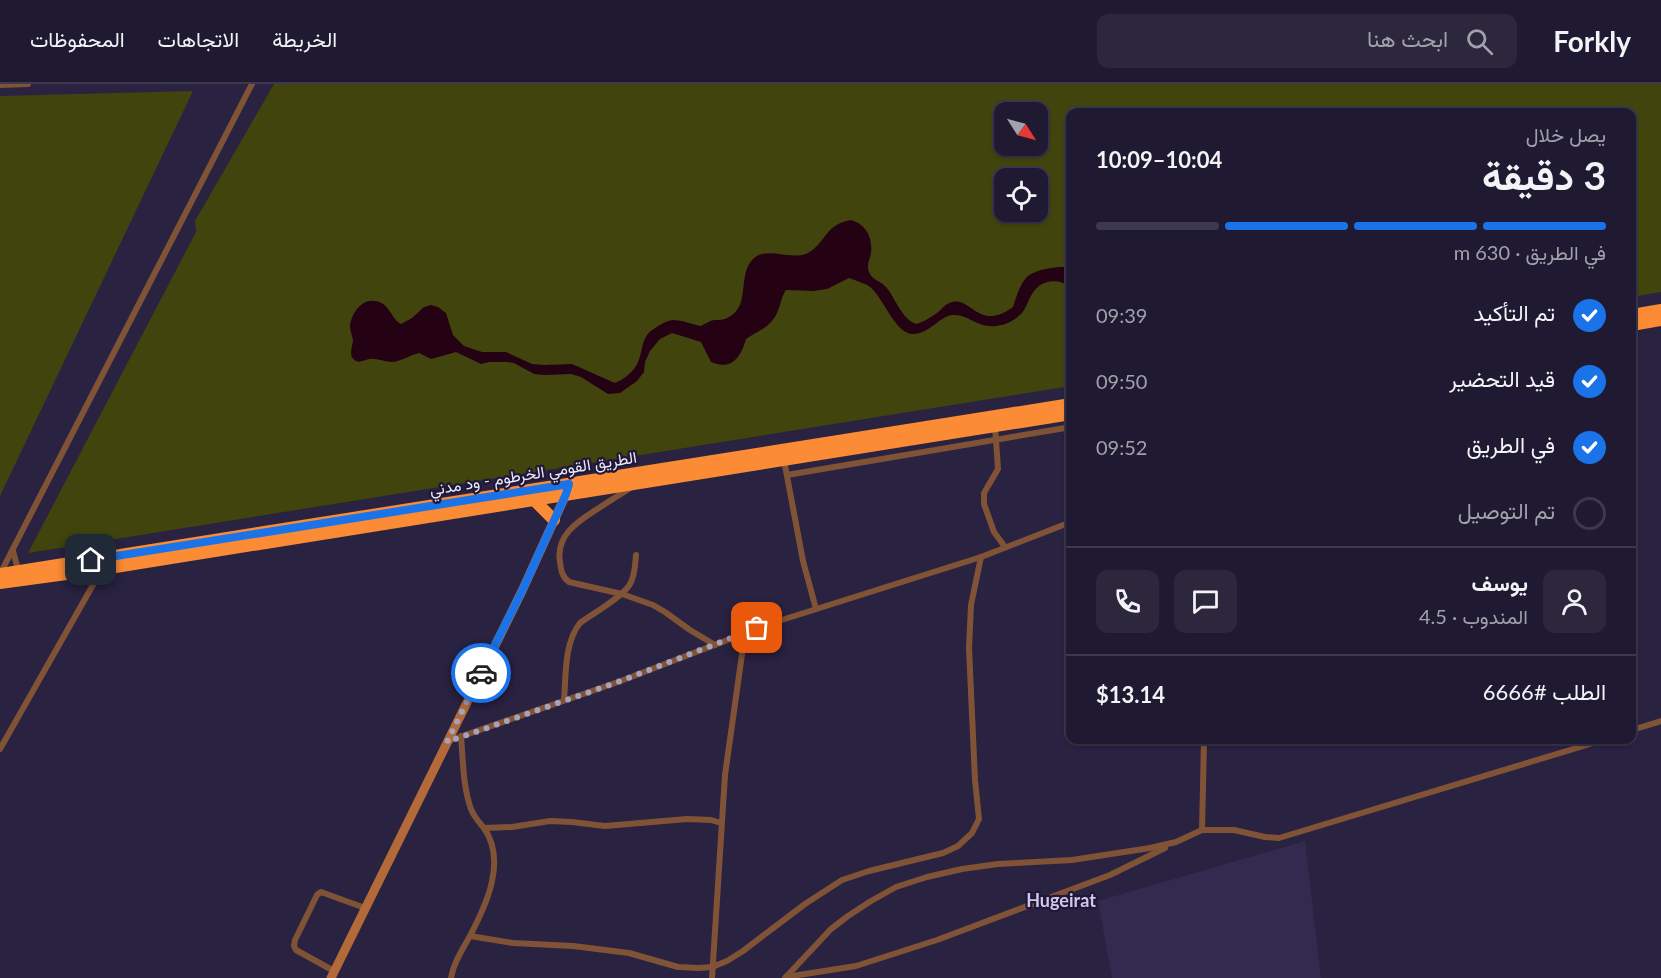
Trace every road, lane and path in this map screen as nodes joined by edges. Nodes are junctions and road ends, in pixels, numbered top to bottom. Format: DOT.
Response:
graph roads {
  1 [pos="14,84"];
  2 [pos="28,84"];
  3 [pos="252,84"];
  4 [pos="0,85"];
  5 [pos="1661,310"];
  6 [pos="1636,314"];
  7 [pos="1661,320"];
  8 [pos="1636,324"];
  9 [pos="1066,405"];
  10 [pos="1066,415"];
  11 [pos="994,426"];
  12 [pos="1066,428"];
  13 [pos="995,441"];
  14 [pos="784,459"];
  15 [pos="787,475"];
  16 [pos="638,483"];
  17 [pos="568,489"];
  18 [pos="534,499"];
  19 [pos="554,520"];
  20 [pos="1066,524"];
  21 [pos="1005,547"];
  22 [pos="13,551"];
  23 [pos="636,555"];
  24 [pos="981,557"];
  25 [pos="103,569"];
  26 [pos="23,571"];
  27 [pos="0,574"];
  28 [pos="0,583"];
  29 [pos="622,594"];
  30 [pos="816,609"];
  31 [pos="745,633"];
  32 [pos="715,645"];
  33 [pos="564,700"];
  34 [pos="1661,721"];
  35 [pos="1636,729"];
  36 [pos="461,736"];
  37 [pos="447,742"];
  38 [pos="1204,744"];
  39 [pos="1590,744"];
  40 [pos="0,749"];
  41 [pos="722,823"];
  42 [pos="484,828"];
  43 [pos="1202,830"];
  44 [pos="1176,842"];
  45 [pos="365,908"];
  46 [pos="470,936"];
  47 [pos="712,967"];
  48 [pos="332,975"];
  49 [pos="451,978"];
  50 [pos="712,978"];
  51 [pos="785,978"];
  1 -- 2 [label="street"];
  1 -- 4 [label="street"];
  3 -- 22 [label="street"];
  5 -- 6 [label="highway"];
  7 -- 8 [label="highway"];
  9 -- 17 [label="highway, الطريق القومي الخرطوم - ود مدني"];
  10 -- 11 [label="highway, الطريق القومي الخرطوم - ود مدني"];
  11 -- 13 [label="street"];
  11 -- 14 [label="highway, الطريق القومي الخرطوم - ود مدني"];
  12 -- 13 [label="street"];
  13 -- 15 [label="street"];
  13 -- 21 [label="street"];
  14 -- 15 [label="street"];
  14 -- 16 [label="highway, الطريق القومي الخرطوم - ود مدني"];
  15 -- 30 [label="street"];
  16 -- 17 [label="highway, الطريق القومي الخرطوم - ود مدني"];
  16 -- 29 [label="street"];
  17 -- 18 [label="highway, الطريق القومي الخرطوم - ود مدني"];
  17 -- 19 [label="street"];
  17 -- 26 [label="highway, الطريق القومي الخرطوم - ود مدني"];
  18 -- 19 [label="highway"];
  18 -- 25 [label="highway, الطريق القومي الخرطوم - ود مدني"];
  19 -- 37 [label="street"];
  20 -- 21 [label="street"];
  21 -- 24 [label="street"];
  22 -- 26 [label="street"];
  22 -- 27 [label="street"];
  23 -- 29 [label="street"];
  24 -- 30 [label="street"];
  24 -- 47 [label="street"];
  25 -- 28 [label="highway, الطريق القومي الخرطوم - ود مدني"];
  25 -- 40 [label="street"];
  26 -- 27 [label="highway, الطريق القومي الخرطوم - ود مدني"];
  29 -- 32 [label="street"];
  29 -- 33 [label="street"];
  30 -- 31 [label="street"];
  31 -- 32 [label="street"];
  31 -- 41 [label="street"];
  32 -- 33 [label="street"];
  33 -- 36 [label="street"];
  34 -- 35 [label="street"];
  36 -- 37 [label="street"];
  36 -- 42 [label="street"];
  37 -- 45 [label="street"];
  38 -- 43 [label="street"];
  39 -- 43 [label="street"];
  41 -- 42 [label="street"];
  41 -- 47 [label="street"];
  42 -- 46 [label="street"];
  43 -- 44 [label="street"];
  44 -- 51 [label="street"];
  44 -- 51 [label="street"];
  45 -- 48 [label="street"];
  45 -- 48 [label="street"];
  46 -- 47 [label="street"];
  46 -- 49 [label="street"];
  47 -- 50 [label="street"];
}
